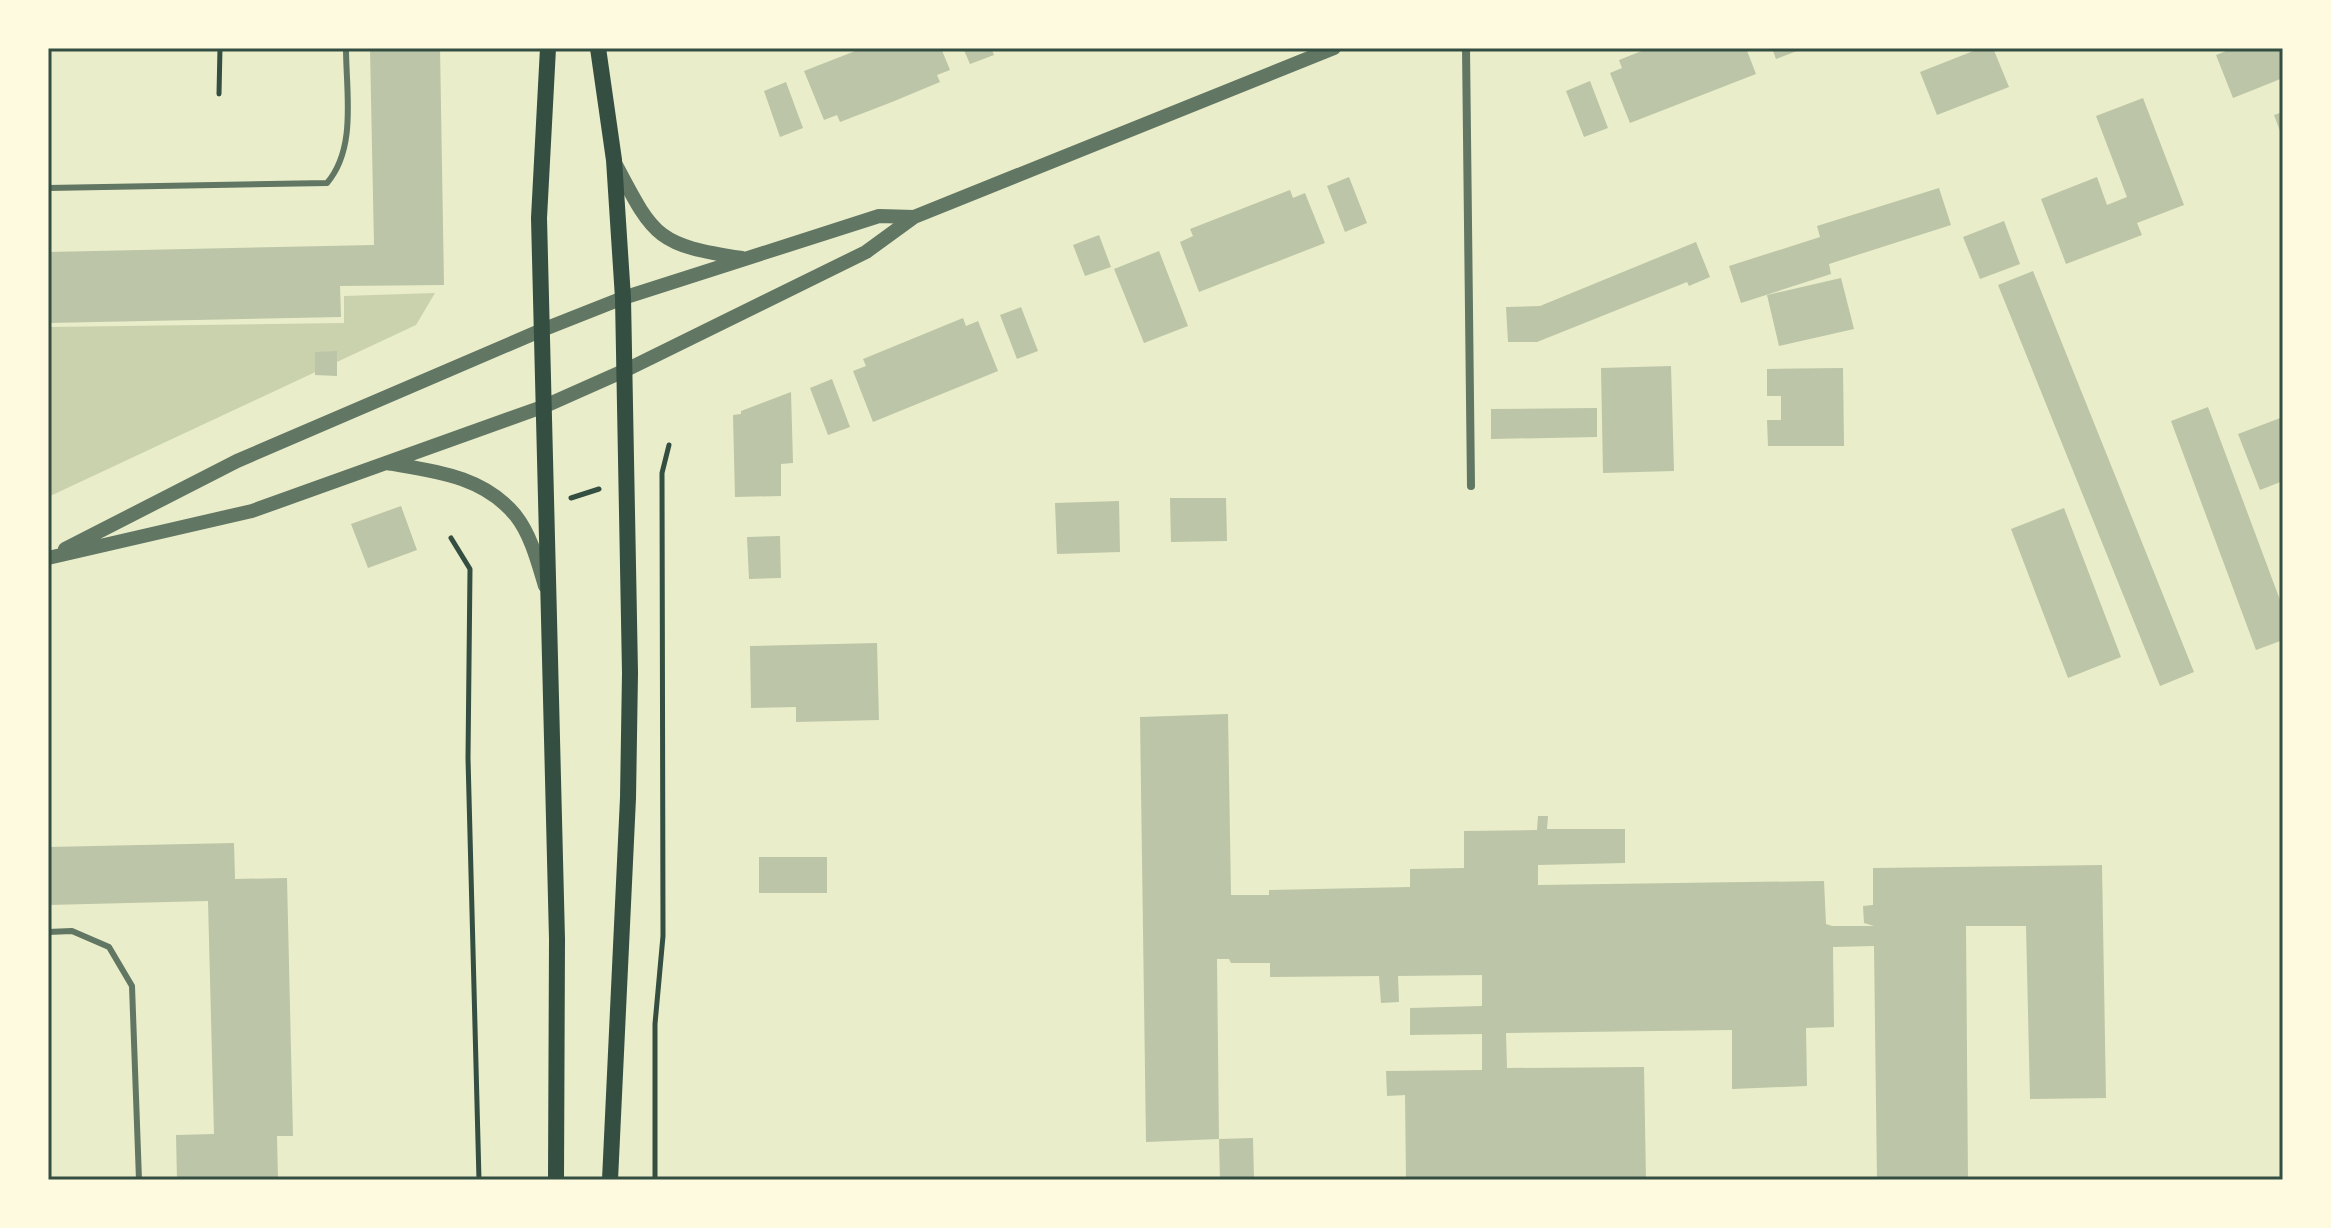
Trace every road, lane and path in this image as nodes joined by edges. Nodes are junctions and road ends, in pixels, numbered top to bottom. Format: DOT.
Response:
graph roads {
  1 [pos="220,48"];
  2 [pos="346,48"];
  3 [pos="548,48"];
  4 [pos="598,48"];
  5 [pos="1334,48"];
  6 [pos="1466,48"];
  7 [pos="219,94"];
  8 [pos="614,160"];
  9 [pos="48,188"];
  10 [pos="914,217"];
  11 [pos="746,259"];
  12 [pos="623,298"];
  13 [pos="542,330"];
  14 [pos="626,370"];
  15 [pos="545,406"];
  16 [pos="669,445"];
  17 [pos="387,463"];
  18 [pos="662,473"];
  19 [pos="626,479"];
  20 [pos="1471,486"];
  21 [pos="548,506"];
  22 [pos="451,538"];
  23 [pos="48,558"];
  24 [pos="550,598"];
  25 [pos="48,932"];
  26 [pos="139,1180"];
  27 [pos="479,1180"];
  28 [pos="556,1180"];
  29 [pos="610,1180"];
  30 [pos="655,1180"];
  1 -- 7 [label="path"];
  2 -- 9 [label="lane"];
  3 -- 13 [label="main road"];
  4 -- 8 [label="main road"];
  5 -- 10 [label="street"];
  6 -- 20 [label="street"];
  8 -- 11 [label="street"];
  8 -- 12 [label="main road"];
  10 -- 11 [label="street"];
  10 -- 14 [label="street"];
  11 -- 12 [label="street"];
  12 -- 13 [label="street"];
  12 -- 14 [label="main road"];
  13 -- 15 [label="main road"];
  13 -- 23 [label="street"];
  14 -- 15 [label="street"];
  14 -- 19 [label="main road"];
  15 -- 17 [label="street"];
  15 -- 21 [label="main road"];
  16 -- 18 [label="path"];
  17 -- 23 [label="street"];
  17 -- 24 [label="street"];
  18 -- 19 [label="path"];
  18 -- 30 [label="path"];
  19 -- 21 [label="path"];
  19 -- 29 [label="main road"];
  21 -- 24 [label="main road"];
  22 -- 27 [label="path"];
  24 -- 28 [label="main road"];
  25 -- 26 [label="lane"];
}
